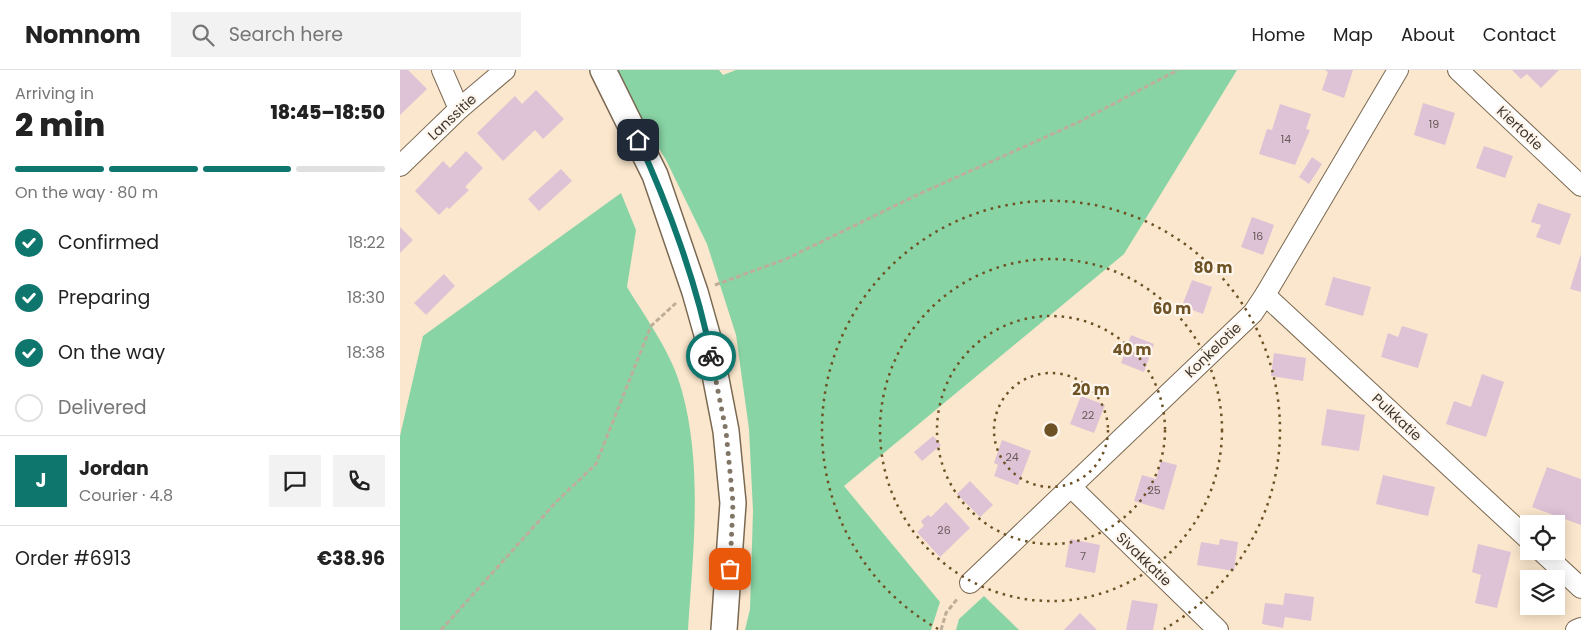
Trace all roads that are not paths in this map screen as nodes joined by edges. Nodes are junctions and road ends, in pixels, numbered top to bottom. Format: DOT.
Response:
graph roads {
  1 [pos="442,70"];
  2 [pos="505,70"];
  3 [pos="604,70"];
  4 [pos="1398,70"];
  5 [pos="1458,70"];
  6 [pos="459,109"];
  7 [pos="400,166"];
  8 [pos="1581,186"];
  9 [pos="1265,295"];
  10 [pos="1071,487"];
  11 [pos="1520,532"];
  12 [pos="1551,560"];
  13 [pos="970,583"];
  14 [pos="1581,588"];
  15 [pos="1581,628"];
  16 [pos="724,630"];
  17 [pos="1218,630"];
  18 [pos="1576,630"];
  1 -- 6 [label="street"];
  2 -- 6 [label="street, Lanssitie"];
  3 -- 16 [label="street"];
  4 -- 9 [label="street, Konkelotie"];
  5 -- 8 [label="street, Kiertotie"];
  6 -- 7 [label="street, Lanssitie"];
  9 -- 10 [label="street, Konkelotie"];
  9 -- 11 [label="street, Pulkkatie"];
  10 -- 13 [label="street, Konkelotie"];
  10 -- 17 [label="street, Sivakkatie"];
  12 -- 14 [label="street"];
  15 -- 18 [label="street"];
}
